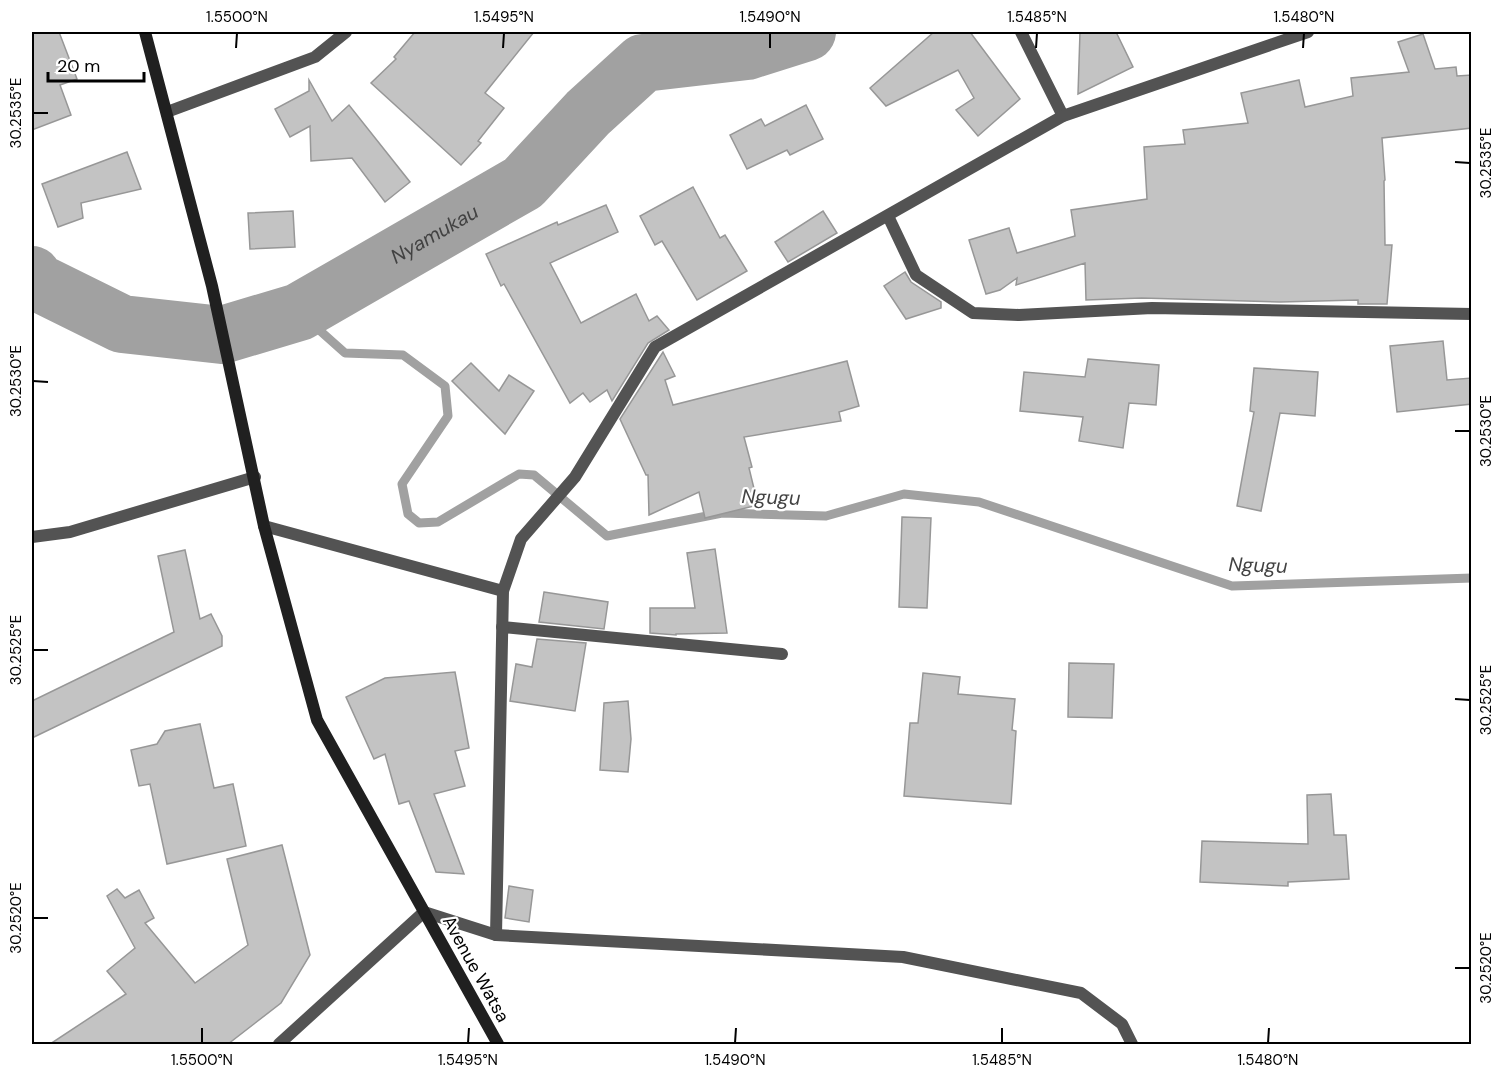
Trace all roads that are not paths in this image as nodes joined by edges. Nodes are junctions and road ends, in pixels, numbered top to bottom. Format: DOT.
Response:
graph roads {
  1 [pos="145,32"];
  2 [pos="346,32"];
  3 [pos="1021,32"];
  4 [pos="1308,32"];
  5 [pos="167,112"];
  6 [pos="1064,116"];
  7 [pos="888,216"];
  8 [pos="1472,314"];
  9 [pos="255,477"];
  10 [pos="264,526"];
  11 [pos="32,537"];
  12 [pos="503,591"];
  13 [pos="502,627"];
  14 [pos="782,654"];
  15 [pos="424,912"];
  16 [pos="496,935"];
  17 [pos="279,1044"];
  18 [pos="498,1044"];
  19 [pos="1132,1044"];
  1 -- 5 [label="street, Avenue Watsa"];
  2 -- 5 [label="street"];
  3 -- 6 [label="street"];
  4 -- 6 [label="street"];
  5 -- 9 [label="street, Avenue Watsa"];
  6 -- 7 [label="street"];
  7 -- 8 [label="street"];
  7 -- 12 [label="street"];
  9 -- 10 [label="street, Avenue Watsa"];
  9 -- 11 [label="street"];
  10 -- 12 [label="street"];
  10 -- 15 [label="street, Avenue Watsa"];
  12 -- 13 [label="street"];
  13 -- 14 [label="street"];
  13 -- 16 [label="street"];
  15 -- 16 [label="street"];
  15 -- 17 [label="street"];
  15 -- 18 [label="street, Avenue Watsa"];
  16 -- 19 [label="street"];
}
